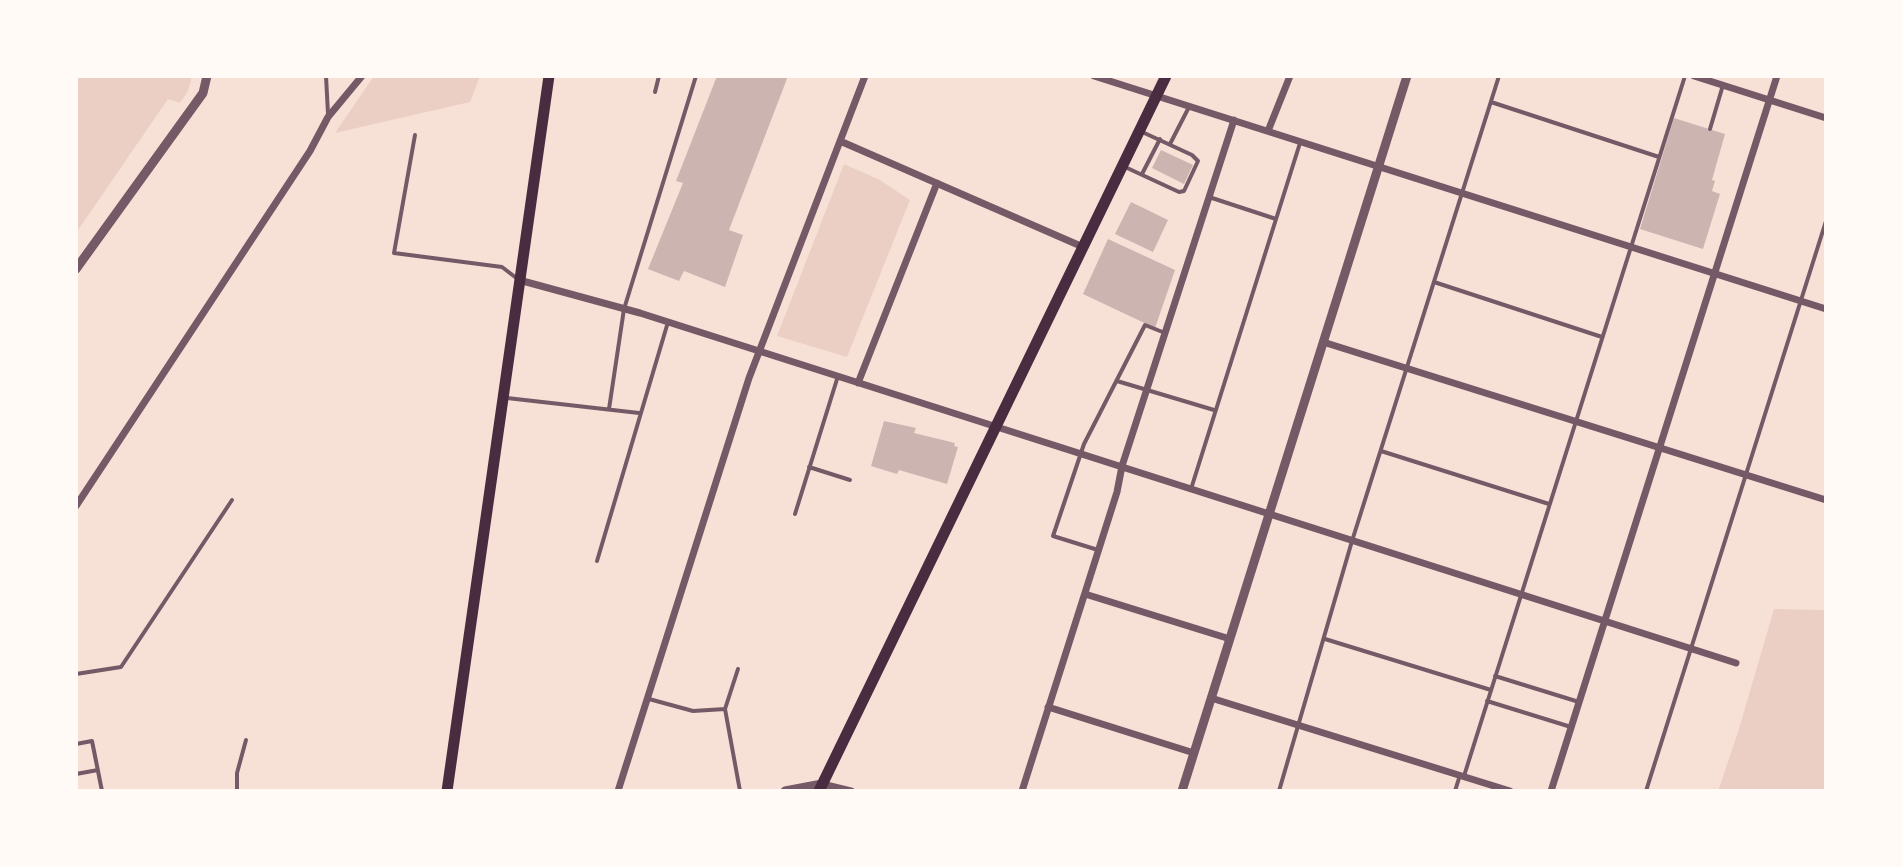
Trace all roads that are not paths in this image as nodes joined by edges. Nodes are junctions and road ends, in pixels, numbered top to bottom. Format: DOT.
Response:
graph roads {
  1 [pos="207,76"];
  2 [pos="326,76"];
  3 [pos="362,76"];
  4 [pos="549,76"];
  5 [pos="659,76"];
  6 [pos="696,76"];
  7 [pos="865,76"];
  8 [pos="1094,76"];
  9 [pos="1166,76"];
  10 [pos="1290,76"];
  11 [pos="1407,76"];
  12 [pos="1499,76"];
  13 [pos="1685,76"];
  14 [pos="1694,76"];
  15 [pos="1777,76"];
  16 [pos="1723,85"];
  17 [pos="655,92"];
  18 [pos="1157,96"];
  19 [pos="1769,100"];
  20 [pos="1491,102"];
  21 [pos="1189,106"];
  22 [pos="328,117"];
  23 [pos="1826,118"];
  24 [pos="1234,120"];
  25 [pos="1710,129"];
  26 [pos="1140,131"];
  27 [pos="1268,131"];
  28 [pos="415,135"];
  29 [pos="1160,139"];
  30 [pos="840,141"];
  31 [pos="1301,141"];
  32 [pos="1170,144"];
  33 [pos="1659,157"];
  34 [pos="1379,165"];
  35 [pos="1123,166"];
  36 [pos="1142,174"];
  37 [pos="937,183"];
  38 [pos="1462,193"];
  39 [pos="1209,197"];
  40 [pos="1276,219"];
  41 [pos="1826,221"];
  42 [pos="1084,247"];
  43 [pos="1631,247"];
  44 [pos="76,269"];
  45 [pos="1714,273"];
  46 [pos="519,280"];
  47 [pos="1434,282"];
  48 [pos="1801,301"];
  49 [pos="624,309"];
  50 [pos="1826,309"];
  51 [pos="668,322"];
  52 [pos="1165,333"];
  53 [pos="1602,337"];
  54 [pos="1323,342"];
  55 [pos="759,351"];
  56 [pos="1408,367"];
  57 [pos="838,376"];
  58 [pos="1117,381"];
  59 [pos="858,383"];
  60 [pos="1146,390"];
  61 [pos="502,397"];
  62 [pos="609,409"];
  63 [pos="1214,410"];
  64 [pos="639,413"];
  65 [pos="1575,420"];
  66 [pos="996,427"];
  67 [pos="1659,447"];
  68 [pos="1381,451"];
  69 [pos="1080,454"];
  70 [pos="1122,466"];
  71 [pos="809,467"];
  72 [pos="1746,475"];
  73 [pos="850,480"];
  74 [pos="1191,489"];
  75 [pos="232,500"];
  76 [pos="1826,500"];
  77 [pos="1549,504"];
  78 [pos="76,506"];
  79 [pos="795,514"];
  80 [pos="1269,514"];
  81 [pos="1352,541"];
  82 [pos="1098,550"];
  83 [pos="597,561"];
  84 [pos="1085,594"];
  85 [pos="1520,594"];
  86 [pos="1604,621"];
  87 [pos="1230,639"];
  88 [pos="1325,639"];
  89 [pos="1691,648"];
  90 [pos="1736,663"];
  91 [pos="738,669"];
  92 [pos="76,674"];
  93 [pos="1495,676"];
  94 [pos="1491,690"];
  95 [pos="1211,698"];
  96 [pos="647,699"];
  97 [pos="1487,701"];
  98 [pos="1579,702"];
  99 [pos="1048,707"];
  100 [pos="725,709"];
  101 [pos="1300,726"];
  102 [pos="1571,727"];
  103 [pos="246,740"];
  104 [pos="76,744"];
  105 [pos="1194,753"];
  106 [pos="98,770"];
  107 [pos="76,774"];
  108 [pos="1462,776"];
  109 [pos="820,788"];
  110 [pos="102,791"];
  111 [pos="237,791"];
  112 [pos="447,791"];
  113 [pos="618,791"];
  114 [pos="740,791"];
  115 [pos="785,791"];
  116 [pos="851,791"];
  117 [pos="1022,791"];
  118 [pos="1182,791"];
  119 [pos="1279,791"];
  120 [pos="1455,791"];
  121 [pos="1510,791"];
  122 [pos="1551,791"];
  123 [pos="1646,791"];
  1 -- 44 [label="street"];
  2 -- 22 [label="lane"];
  3 -- 22 [label="street"];
  4 -- 46 [label="main road"];
  5 -- 17 [label="lane"];
  6 -- 49 [label="lane"];
  7 -- 30 [label="street"];
  8 -- 18 [label="street"];
  9 -- 18 [label="main road"];
  10 -- 27 [label="street"];
  11 -- 34 [label="street"];
  12 -- 20 [label="lane"];
  13 -- 33 [label="lane"];
  14 -- 16 [label="street"];
  15 -- 19 [label="street"];
  16 -- 19 [label="street"];
  16 -- 25 [label="lane"];
  18 -- 21 [label="street"];
  18 -- 26 [label="main road"];
  19 -- 23 [label="street"];
  19 -- 45 [label="street"];
  20 -- 33 [label="lane"];
  20 -- 38 [label="lane"];
  21 -- 24 [label="street"];
  21 -- 32 [label="lane"];
  22 -- 78 [label="street"];
  24 -- 27 [label="street"];
  24 -- 39 [label="street"];
  26 -- 29 [label="lane"];
  26 -- 35 [label="main road"];
  27 -- 31 [label="street"];
  28 -- 46 [label="lane"];
  29 -- 32 [label="lane"];
  29 -- 36 [label="lane"];
  30 -- 37 [label="street"];
  30 -- 55 [label="street"];
  31 -- 34 [label="street"];
  31 -- 40 [label="lane"];
  32 -- 36 [label="lane"];
  33 -- 43 [label="lane"];
  34 -- 38 [label="street"];
  34 -- 54 [label="street"];
  35 -- 36 [label="lane"];
  35 -- 42 [label="main road"];
  37 -- 42 [label="street"];
  37 -- 59 [label="street"];
  38 -- 43 [label="street"];
  38 -- 47 [label="lane"];
  39 -- 40 [label="lane"];
  39 -- 52 [label="street"];
  40 -- 63 [label="lane"];
  41 -- 48 [label="lane"];
  42 -- 66 [label="main road"];
  43 -- 45 [label="street"];
  43 -- 53 [label="lane"];
  45 -- 48 [label="street"];
  45 -- 67 [label="street"];
  46 -- 49 [label="street"];
  46 -- 61 [label="main road"];
  47 -- 53 [label="lane"];
  47 -- 56 [label="lane"];
  48 -- 50 [label="street"];
  48 -- 72 [label="lane"];
  49 -- 51 [label="street"];
  49 -- 62 [label="lane"];
  51 -- 55 [label="street"];
  51 -- 64 [label="lane"];
  52 -- 58 [label="lane"];
  52 -- 60 [label="street"];
  53 -- 65 [label="lane"];
  54 -- 56 [label="street"];
  54 -- 80 [label="street"];
  55 -- 57 [label="street"];
  55 -- 96 [label="street"];
  56 -- 65 [label="street"];
  56 -- 68 [label="lane"];
  57 -- 59 [label="street"];
  57 -- 71 [label="lane"];
  58 -- 60 [label="lane"];
  58 -- 69 [label="lane"];
  59 -- 66 [label="street"];
  60 -- 63 [label="lane"];
  60 -- 70 [label="street"];
  61 -- 62 [label="lane"];
  61 -- 112 [label="main road"];
  62 -- 64 [label="lane"];
  63 -- 74 [label="lane"];
  64 -- 83 [label="lane"];
  65 -- 67 [label="street"];
  65 -- 77 [label="lane"];
  66 -- 69 [label="street"];
  66 -- 109 [label="main road"];
  67 -- 72 [label="street"];
  67 -- 86 [label="street"];
  68 -- 77 [label="lane"];
  68 -- 81 [label="lane"];
  69 -- 70 [label="street"];
  69 -- 82 [label="lane"];
  70 -- 74 [label="street"];
  70 -- 82 [label="street"];
  71 -- 73 [label="lane"];
  71 -- 79 [label="lane"];
  72 -- 76 [label="street"];
  72 -- 89 [label="lane"];
  74 -- 80 [label="street"];
  75 -- 92 [label="lane"];
  77 -- 85 [label="lane"];
  80 -- 81 [label="street"];
  80 -- 87 [label="street"];
  81 -- 85 [label="street"];
  81 -- 88 [label="lane"];
  82 -- 84 [label="street"];
  84 -- 87 [label="street"];
  84 -- 99 [label="street"];
  85 -- 86 [label="street"];
  85 -- 93 [label="lane"];
  86 -- 89 [label="street"];
  86 -- 98 [label="street"];
  87 -- 95 [label="street"];
  88 -- 94 [label="lane"];
  88 -- 101 [label="lane"];
  89 -- 90 [label="street"];
  89 -- 123 [label="lane"];
  91 -- 100 [label="lane"];
  93 -- 94 [label="lane"];
  93 -- 98 [label="lane"];
  94 -- 97 [label="lane"];
  95 -- 101 [label="street"];
  95 -- 105 [label="street"];
  96 -- 100 [label="lane"];
  96 -- 113 [label="street"];
  97 -- 102 [label="lane"];
  97 -- 108 [label="lane"];
  98 -- 102 [label="street"];
  99 -- 105 [label="street"];
  99 -- 117 [label="street"];
  100 -- 114 [label="lane"];
  101 -- 108 [label="street"];
  101 -- 119 [label="lane"];
  102 -- 122 [label="street"];
  103 -- 111 [label="lane"];
  104 -- 106 [label="lane"];
  105 -- 118 [label="street"];
  106 -- 107 [label="lane"];
  106 -- 110 [label="lane"];
  108 -- 120 [label="lane"];
  108 -- 121 [label="street"];
  109 -- 115 [label="street"];
  109 -- 116 [label="street"];
}
